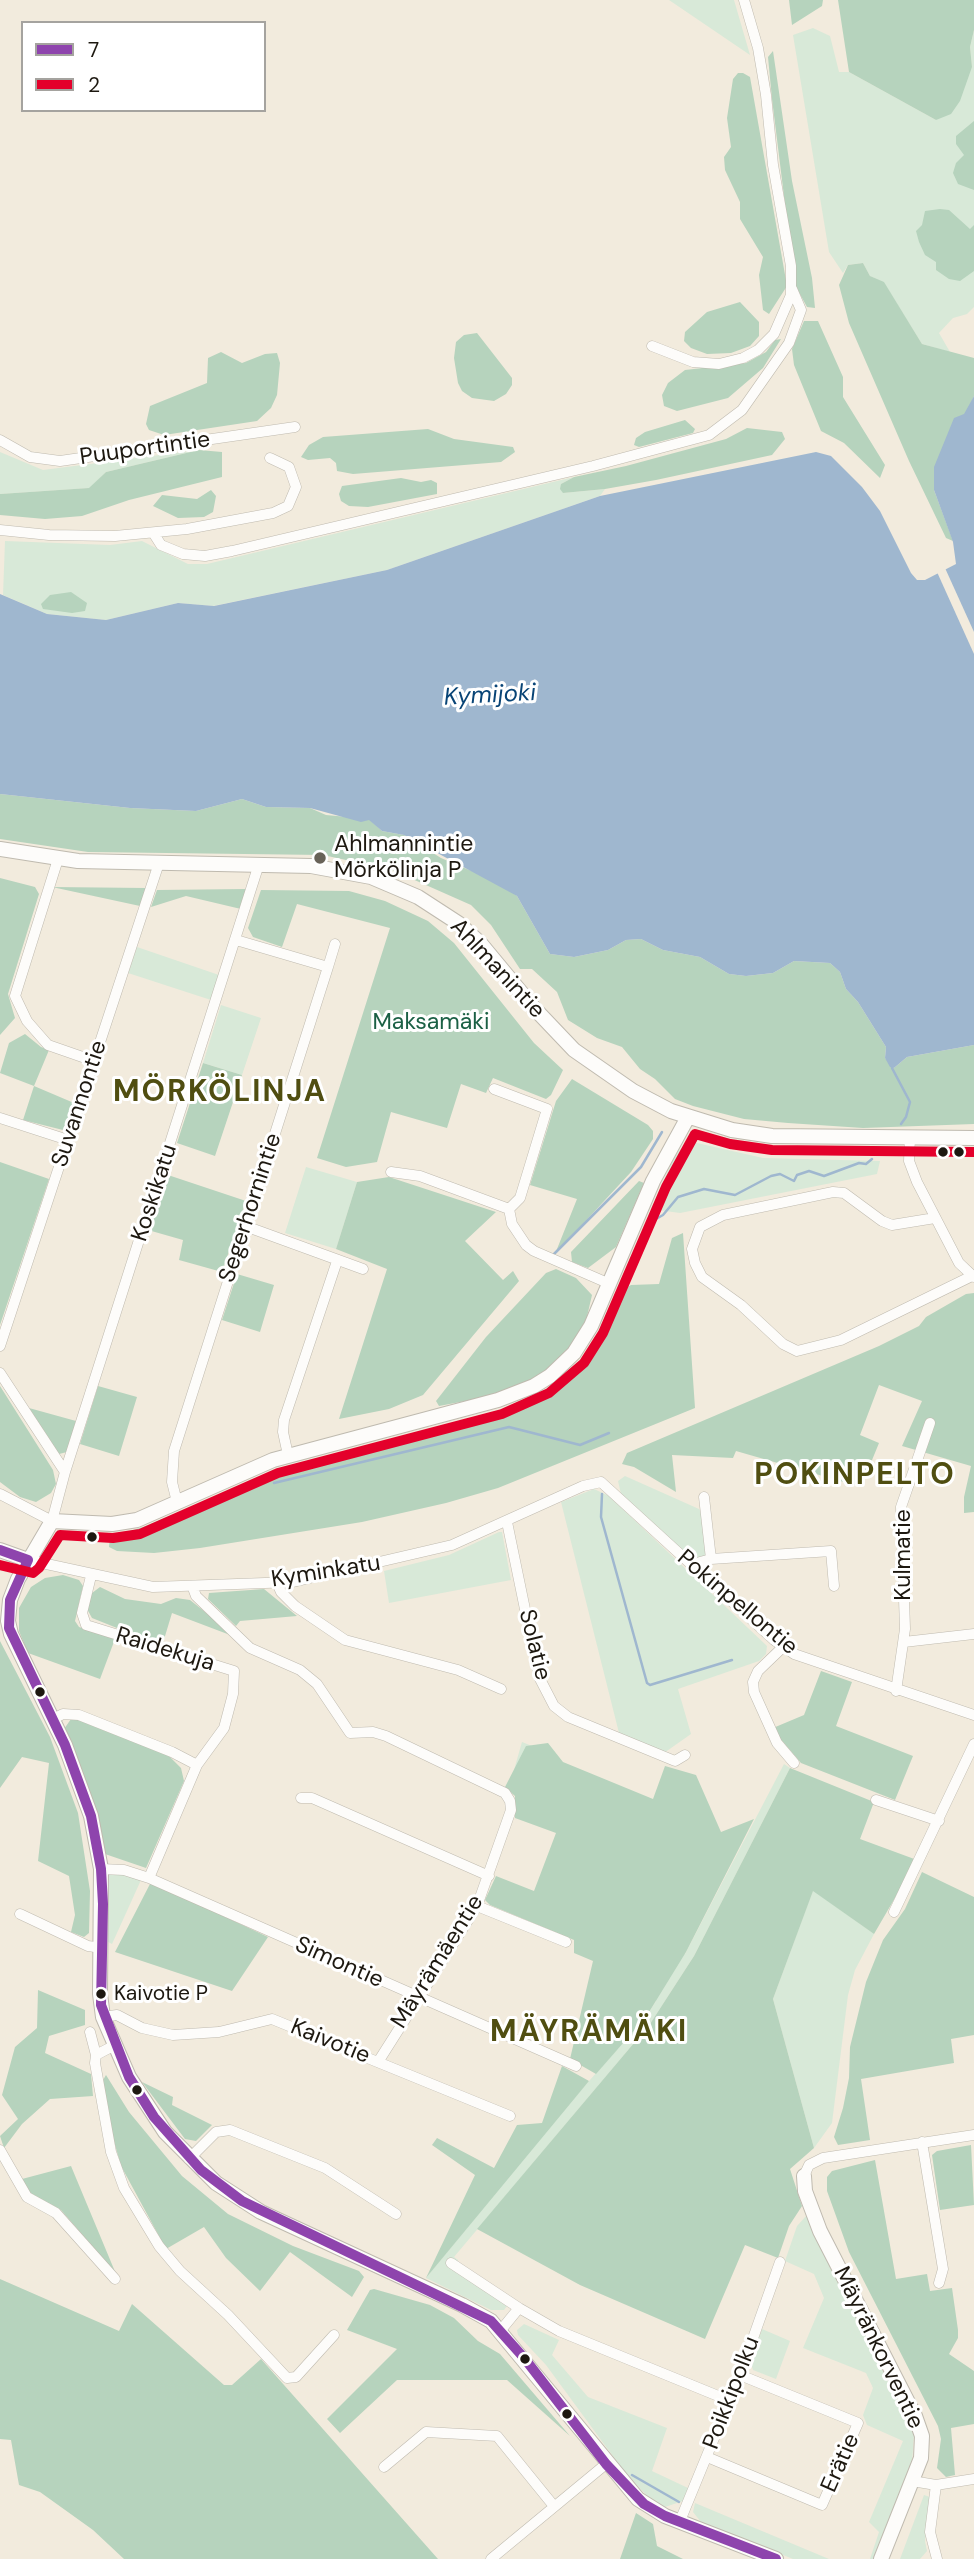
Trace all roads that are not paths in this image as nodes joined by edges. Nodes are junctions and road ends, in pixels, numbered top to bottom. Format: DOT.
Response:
graph roads {
  1 [pos="744,0"];
  2 [pos="792,289"];
  3 [pos="652,346"];
  4 [pos="295,428"];
  5 [pos="0,440"];
  6 [pos="270,458"];
  7 [pos="0,530"];
  8 [pos="154,534"];
  9 [pos="0,849"];
  10 [pos="58,859"];
  11 [pos="159,863"];
  12 [pos="259,864"];
  13 [pos="236,940"];
  14 [pos="335,944"];
  15 [pos="328,967"];
  16 [pos="94,1061"];
  17 [pos="494,1089"];
  18 [pos="688,1117"];
  19 [pos="0,1118"];
  20 [pos="910,1138"];
  21 [pos="974,1138"];
  22 [pos="68,1140"];
  23 [pos="391,1172"];
  24 [pos="509,1209"];
  25 [pos="935,1219"];
  26 [pos="245,1226"];
  27 [pos="337,1261"];
  28 [pos="363,1269"];
  29 [pos="973,1277"];
  30 [pos="610,1284"];
  31 [pos="0,1346"];
  32 [pos="0,1373"];
  33 [pos="930,1423"];
  34 [pos="288,1455"];
  35 [pos="65,1472"];
  36 [pos="601,1482"];
  37 [pos="0,1494"];
  38 [pos="704,1497"];
  39 [pos="177,1502"];
  40 [pos="52,1521"];
  41 [pos="507,1522"];
  42 [pos="0,1550"];
  43 [pos="711,1559"];
  44 [pos="29,1560"];
  45 [pos="694,1568"];
  46 [pos="91,1576"];
  47 [pos="277,1583"];
  48 [pos="834,1586"];
  49 [pos="193,1588"];
  50 [pos="974,1634"];
  51 [pos="904,1642"];
  52 [pos="783,1647"];
  53 [pos="502,1689"];
  54 [pos="896,1691"];
  55 [pos="974,1715"];
  56 [pos="53,1719"];
  57 [pos="974,1744"];
  58 [pos="685,1755"];
  59 [pos="794,1763"];
  60 [pos="197,1765"];
  61 [pos="301,1798"];
  62 [pos="876,1800"];
  63 [pos="939,1821"];
  64 [pos="101,1869"];
  65 [pos="489,1876"];
  66 [pos="149,1878"];
  67 [pos="477,1906"];
  68 [pos="894,1912"];
  69 [pos="20,1914"];
  70 [pos="565,1942"];
  71 [pos="102,1948"];
  72 [pos="417,1998"];
  73 [pos="103,2017"];
  74 [pos="90,2032"];
  75 [pos="115,2045"];
  76 [pos="96,2055"];
  77 [pos="378,2062"];
  78 [pos="576,2066"];
  79 [pos="510,2116"];
  80 [pos="974,2135"];
  81 [pos="922,2142"];
  82 [pos="0,2150"];
  83 [pos="189,2159"];
  84 [pos="804,2176"];
  85 [pos="396,2214"];
  86 [pos="780,2262"];
  87 [pos="451,2263"];
  88 [pos="115,2279"];
  89 [pos="939,2283"];
  90 [pos="519,2308"];
  91 [pos="501,2330"];
  92 [pos="334,2335"];
  93 [pos="740,2375"];
  94 [pos="728,2400"];
  95 [pos="707,2458"];
  96 [pos="606,2464"];
  97 [pos="384,2467"];
  98 [pos="974,2479"];
  99 [pos="912,2481"];
  100 [pos="936,2485"];
  101 [pos="553,2505"];
  102 [pos="680,2521"];
  103 [pos="491,2559"];
  104 [pos="776,2559"];
  105 [pos="881,2559"];
  106 [pos="937,2559"];
  1 -- 2 [label="street"];
  2 -- 3 [label="street"];
  2 -- 8 [label="street"];
  4 -- 5 [label="street, Puuportintie"];
  6 -- 8 [label="street"];
  7 -- 8 [label="street"];
  9 -- 10 [label="street, Ahlmanintie"];
  10 -- 11 [label="street, Ahlmanintie"];
  10 -- 16 [label="street"];
  11 -- 12 [label="street, Ahlmanintie"];
  11 -- 16 [label="street, Suvannontie"];
  12 -- 13 [label="street, Koskikatu"];
  12 -- 18 [label="street, Ahlmanintie"];
  13 -- 15 [label="street"];
  13 -- 35 [label="street, Koskikatu"];
  14 -- 15 [label="street, Segerhornintie"];
  15 -- 26 [label="street, Segerhornintie"];
  16 -- 22 [label="street, Suvannontie"];
  17 -- 24 [label="street"];
  18 -- 20 [label="street, Ahlmanintie"];
  18 -- 30 [label="street"];
  19 -- 22 [label="street"];
  20 -- 21 [label="street, Ahlmanintie"];
  20 -- 25 [label="street"];
  22 -- 31 [label="street, Suvannontie"];
  23 -- 24 [label="street"];
  24 -- 30 [label="street"];
  25 -- 29 [label="street"];
  25 -- 29 [label="street"];
  26 -- 27 [label="street"];
  26 -- 39 [label="street, Segerhornintie"];
  27 -- 28 [label="street"];
  27 -- 34 [label="street"];
  30 -- 34 [label="street"];
  32 -- 35 [label="street"];
  33 -- 51 [label="street, Kulmatie"];
  34 -- 39 [label="street"];
  35 -- 40 [label="street, Koskikatu"];
  36 -- 41 [label="street, Kyminkatu"];
  36 -- 45 [label="street, Pokinpellontie"];
  37 -- 40 [label="street"];
  38 -- 43 [label="street"];
  39 -- 40 [label="street"];
  40 -- 44 [label="street"];
  41 -- 47 [label="street, Kyminkatu"];
  41 -- 58 [label="street, Solatie"];
  42 -- 44 [label="street, Kyminkatu"];
  43 -- 45 [label="street"];
  43 -- 48 [label="street"];
  44 -- 46 [label="street, Kyminkatu"];
  44 -- 56 [label="street"];
  45 -- 52 [label="street, Pokinpellontie"];
  46 -- 49 [label="street, Kyminkatu"];
  46 -- 60 [label="street, Raidekuja"];
  47 -- 49 [label="street, Kyminkatu"];
  47 -- 53 [label="street"];
  49 -- 65 [label="street, Mäyrämäentie"];
  50 -- 51 [label="street"];
  51 -- 54 [label="street, Kulmatie"];
  52 -- 54 [label="street, Pokinpellontie"];
  52 -- 59 [label="street"];
  54 -- 55 [label="street, Pokinpellontie"];
  56 -- 60 [label="street"];
  56 -- 64 [label="street"];
  57 -- 63 [label="street"];
  60 -- 66 [label="street"];
  61 -- 65 [label="street"];
  62 -- 63 [label="street"];
  63 -- 68 [label="street"];
  64 -- 66 [label="street, Simontie"];
  64 -- 71 [label="street"];
  65 -- 67 [label="street, Mäyrämäentie"];
  66 -- 72 [label="street, Simontie"];
  67 -- 70 [label="street"];
  67 -- 72 [label="street, Mäyrämäentie"];
  69 -- 71 [label="street"];
  71 -- 73 [label="street"];
  72 -- 77 [label="street, Mäyrämäentie"];
  72 -- 78 [label="street, Simontie"];
  73 -- 75 [label="street"];
  73 -- 77 [label="street, Kaivotie"];
  74 -- 76 [label="street"];
  75 -- 76 [label="street"];
  75 -- 83 [label="street"];
  76 -- 92 [label="street"];
  77 -- 79 [label="street, Kaivotie"];
  80 -- 81 [label="street"];
  81 -- 84 [label="street"];
  81 -- 89 [label="street"];
  82 -- 88 [label="street"];
  83 -- 85 [label="street"];
  83 -- 91 [label="street"];
  84 -- 99 [label="street, Mäyränkorventie"];
  86 -- 93 [label="street, Poikkipolku"];
  87 -- 90 [label="street"];
  90 -- 91 [label="street"];
  90 -- 94 [label="street"];
  91 -- 96 [label="street"];
  93 -- 94 [label="street, Poikkipolku"];
  93 -- 95 [label="street, Erätie"];
  94 -- 95 [label="street, Poikkipolku"];
  95 -- 102 [label="street, Poikkipolku"];
  96 -- 101 [label="street"];
  96 -- 102 [label="street"];
  97 -- 101 [label="street"];
  98 -- 100 [label="street"];
  99 -- 100 [label="street"];
  99 -- 105 [label="street, Mäyränkorventie"];
  100 -- 106 [label="street"];
  101 -- 103 [label="street"];
  102 -- 104 [label="street"];
}
